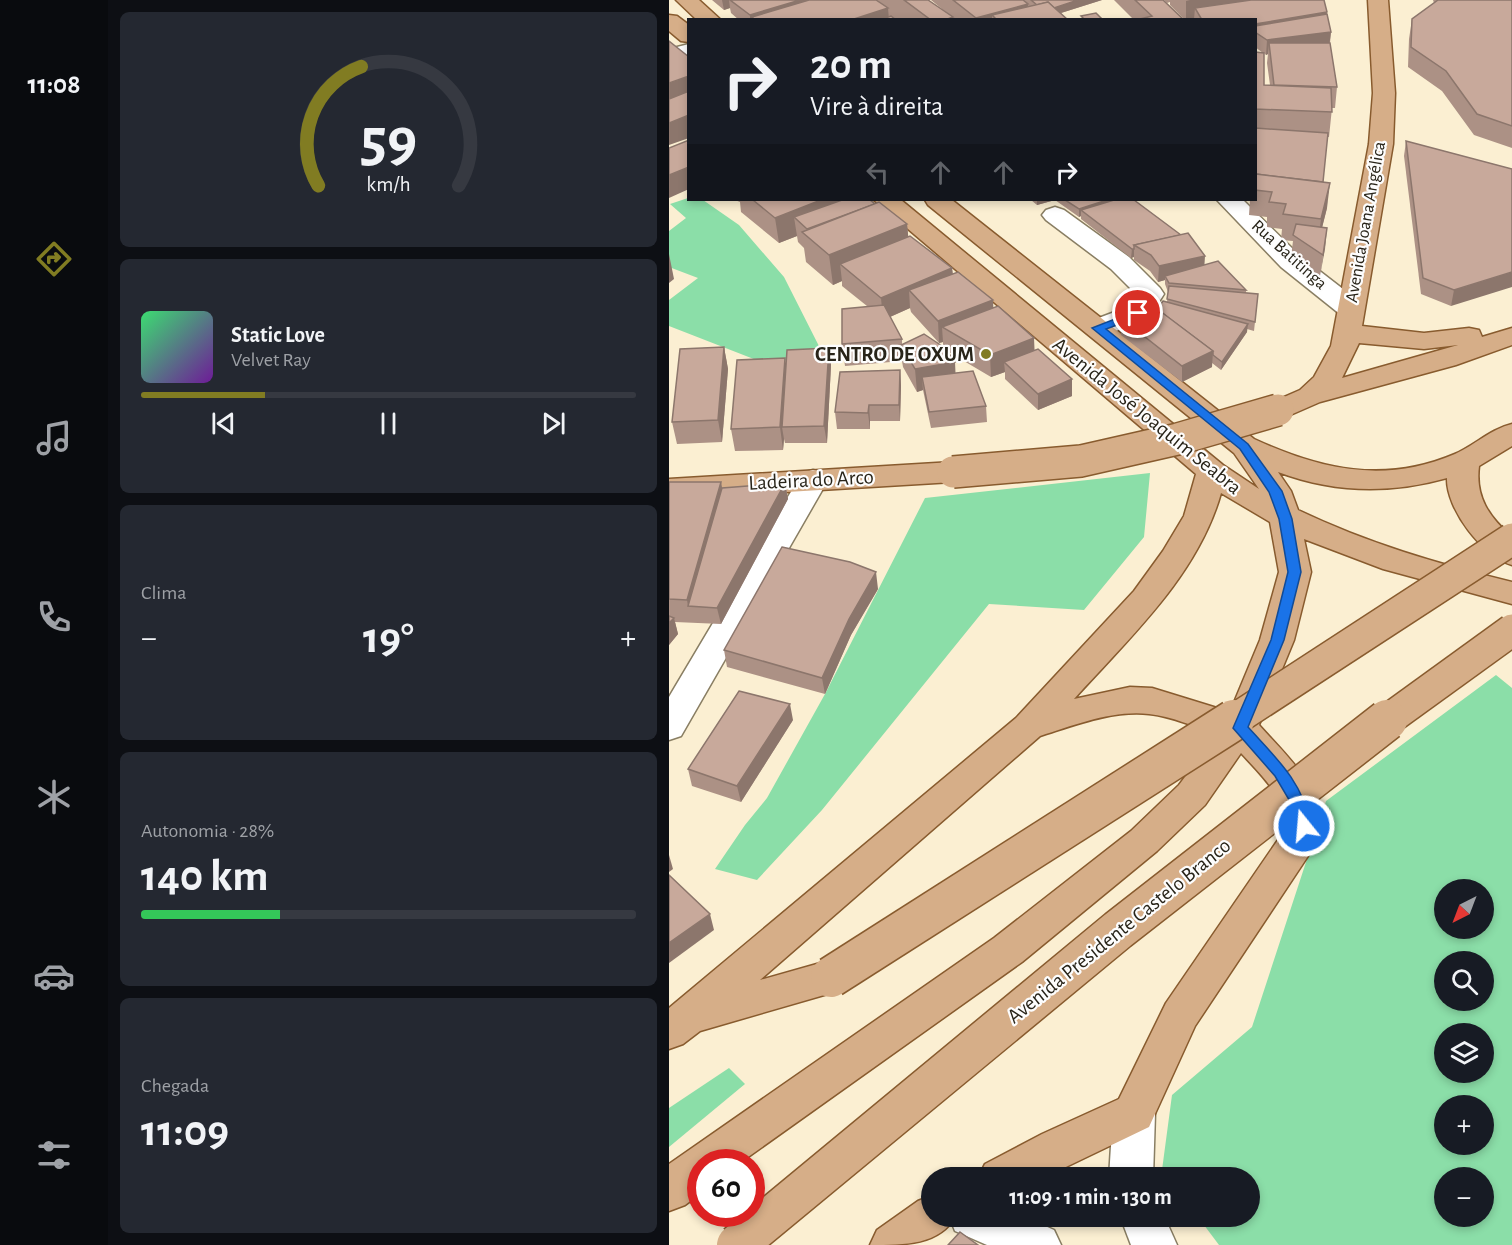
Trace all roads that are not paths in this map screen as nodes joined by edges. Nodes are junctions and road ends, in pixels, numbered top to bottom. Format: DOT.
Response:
graph roads {
  1 [pos="686,0"];
  2 [pos="1378,0"];
  3 [pos="708,18"];
  4 [pos="669,21"];
  5 [pos="687,34"];
  6 [pos="687,51"];
  7 [pos="669,56"];
  8 [pos="887,201"];
  9 [pos="938,201"];
  10 [pos="1230,201"];
  11 [pos="1055,215"];
  12 [pos="1349,321"];
  13 [pos="1098,328"];
  14 [pos="1512,330"];
  15 [pos="1512,336"];
  16 [pos="1310,396"];
  17 [pos="1278,410"];
  18 [pos="1512,433"];
  19 [pos="1244,446"];
  20 [pos="1465,461"];
  21 [pos="1212,472"];
  22 [pos="813,480"];
  23 [pos="669,489"];
  24 [pos="1285,519"];
  25 [pos="1512,539"];
  26 [pos="1512,554"];
  27 [pos="1512,592"];
  28 [pos="1512,630"];
  29 [pos="669,727"];
  30 [pos="1028,727"];
  31 [pos="1240,728"];
  32 [pos="679,1024"];
  33 [pos="1134,1113"];
  34 [pos="725,1149"];
  35 [pos="1021,1167"];
  36 [pos="1132,1167"];
  37 [pos="687,1177"];
  38 [pos="669,1190"];
  39 [pos="921,1225"];
  40 [pos="996,1227"];
  41 [pos="1147,1227"];
  42 [pos="737,1245"];
  43 [pos="893,1245"];
  44 [pos="1038,1245"];
  45 [pos="1154,1245"];
  1 -- 3 [label="main road"];
  2 -- 12 [label="main road, Avenida Joana Angélica"];
  4 -- 5 [label="main road"];
  6 -- 7 [label="street"];
  8 -- 21 [label="main road, Avenida José Joaquim Seabra"];
  9 -- 13 [label="main road, Avenida José Joaquim Seabra"];
  10 -- 12 [label="street, Rua Batitinga"];
  11 -- 13 [label="street"];
  12 -- 14 [label="main road"];
  12 -- 16 [label="main road, Avenida Joana Angélica"];
  13 -- 19 [label="main road, Avenida José Joaquim Seabra"];
  15 -- 16 [label="main road"];
  16 -- 17 [label="main road, Avenida Joana Angélica"];
  17 -- 22 [label="main road, Ladeira do Arco, bridge"];
  18 -- 20 [label="main road, Avenida José Joaquim Seabra"];
  19 -- 20 [label="main road, Avenida José Joaquim Seabra"];
  19 -- 24 [label="main road"];
  20 -- 26 [label="main road"];
  21 -- 24 [label="main road, Avenida José Joaquim Seabra"];
  21 -- 30 [label="main road"];
  22 -- 23 [label="main road, Ladeira do Arco"];
  22 -- 29 [label="street"];
  24 -- 27 [label="main road, Avenida José Joaquim Seabra"];
  24 -- 31 [label="main road"];
  25 -- 32 [label="main road, bridge"];
  28 -- 42 [label="main road, Avenida Presidente Castelo Branco, bridge"];
  30 -- 31 [label="main road"];
  30 -- 32 [label="main road"];
  31 -- 33 [label="main road"];
  31 -- 34 [label="main road"];
  33 -- 35 [label="main road"];
  33 -- 36 [label="street"];
  37 -- 38 [label="main road"];
  39 -- 43 [label="main road"];
  40 -- 44 [label="street"];
  41 -- 45 [label="street"];
}
